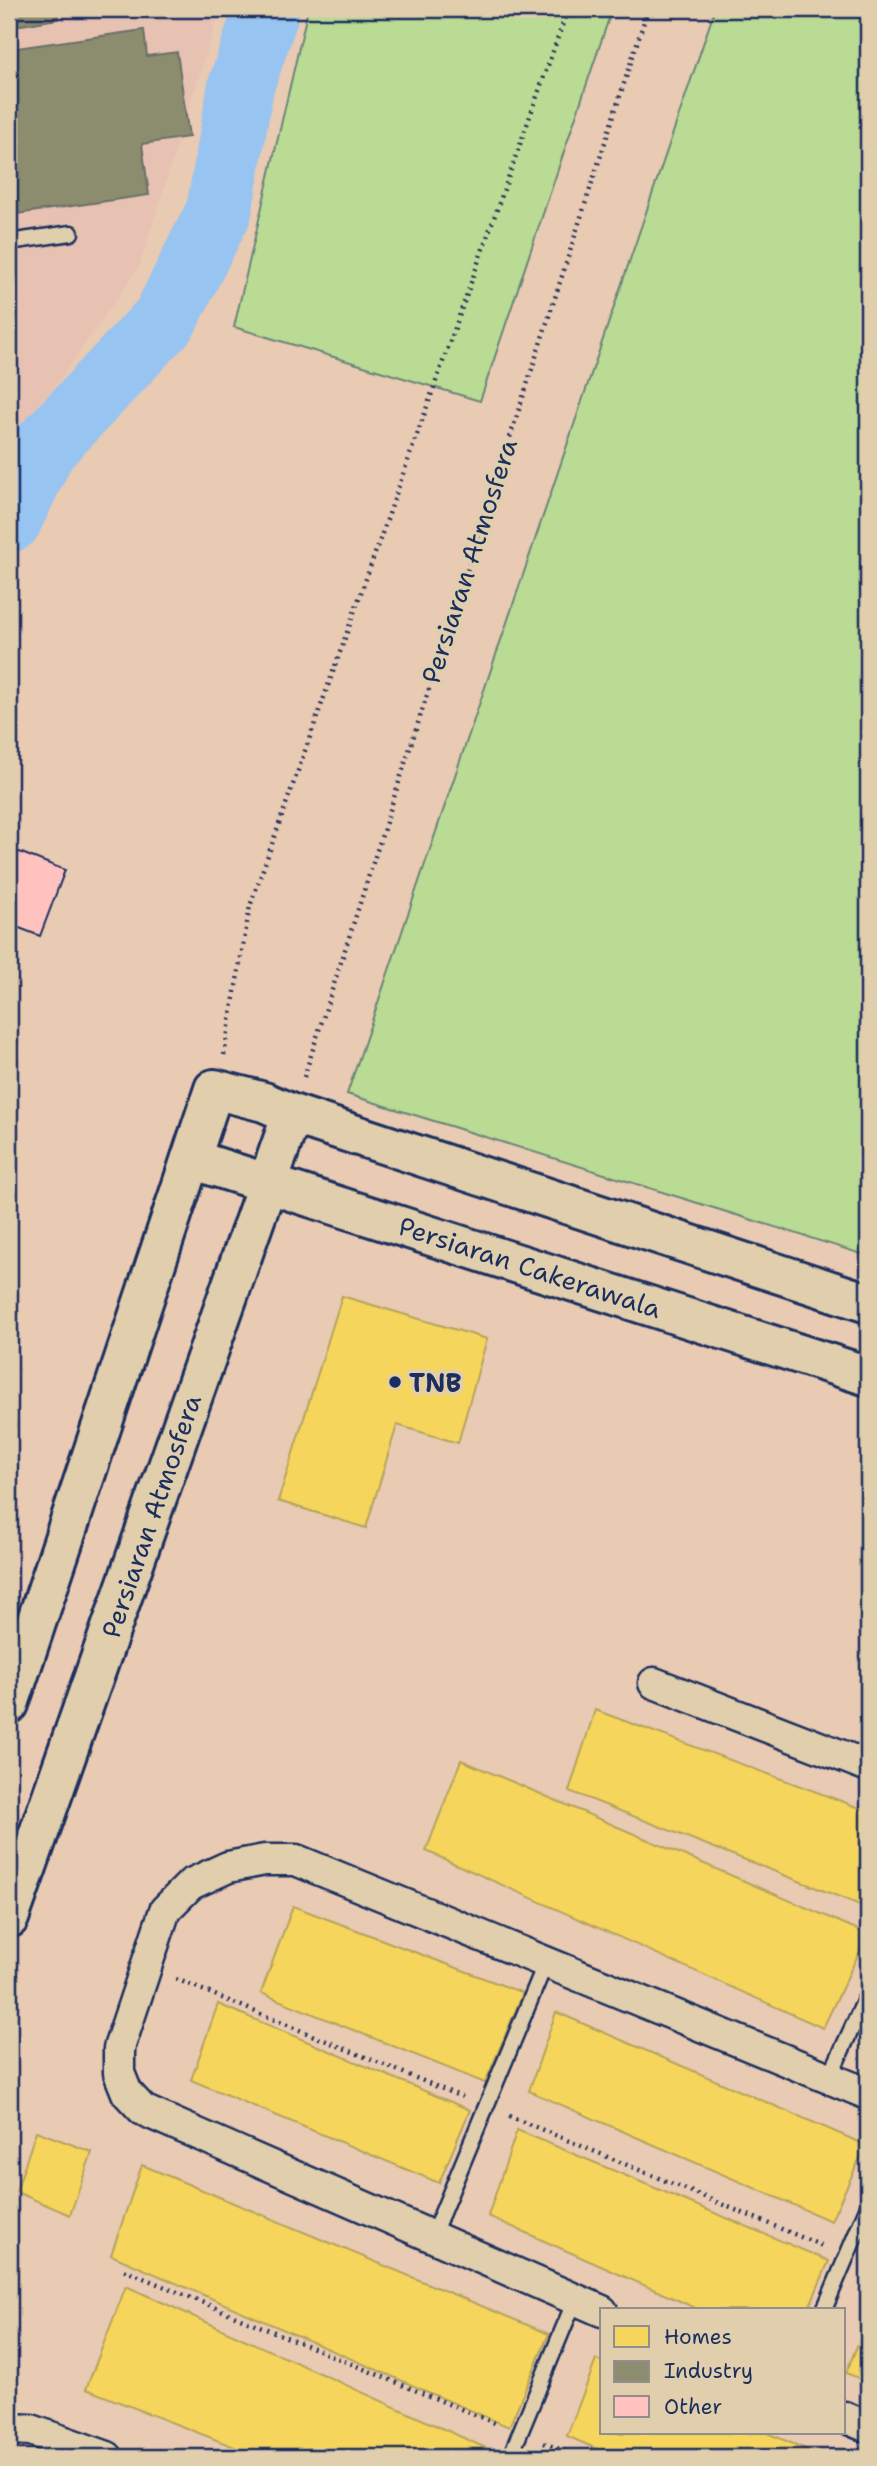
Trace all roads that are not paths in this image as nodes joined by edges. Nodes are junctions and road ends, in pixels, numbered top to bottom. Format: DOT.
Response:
graph roads {
  1 [pos="71,233"];
  2 [pos="9,242"];
  3 [pos="292,1114"];
  4 [pos="191,1159"];
  5 [pos="267,1183"];
  6 [pos="868,1303"];
  7 [pos="868,1376"];
  8 [pos="654,1683"];
  9 [pos="9,1704"];
  10 [pos="868,1766"];
  11 [pos="9,1918"];
  12 [pos="546,1962"];
  13 [pos="868,1993"];
  14 [pos="829,2078"];
  15 [pos="868,2094"];
  16 [pos="868,2206"];
  17 [pos="432,2237"];
  18 [pos="589,2306"];
  19 [pos="825,2308"];
  20 [pos="846,2418"];
  21 [pos="868,2427"];
  22 [pos="20,2430"];
  23 [pos="107,2457"];
  24 [pos="510,2457"];
  1 -- 2 [label="lane"];
  3 -- 4 [label="street"];
  3 -- 5 [label="street, Persiaran Atmosfera"];
  3 -- 6 [label="street"];
  4 -- 5 [label="street, Persiaran Cakerawala"];
  4 -- 9 [label="street"];
  5 -- 7 [label="street, Persiaran Cakerawala"];
  5 -- 11 [label="street, Persiaran Atmosfera"];
  8 -- 10 [label="street"];
  12 -- 14 [label="street"];
  12 -- 17 [label="lane"];
  12 -- 17 [label="street"];
  13 -- 14 [label="lane"];
  14 -- 15 [label="street"];
  16 -- 19 [label="lane"];
  17 -- 18 [label="street"];
  18 -- 24 [label="lane"];
  20 -- 21 [label="street"];
  22 -- 23 [label="street"];
}
